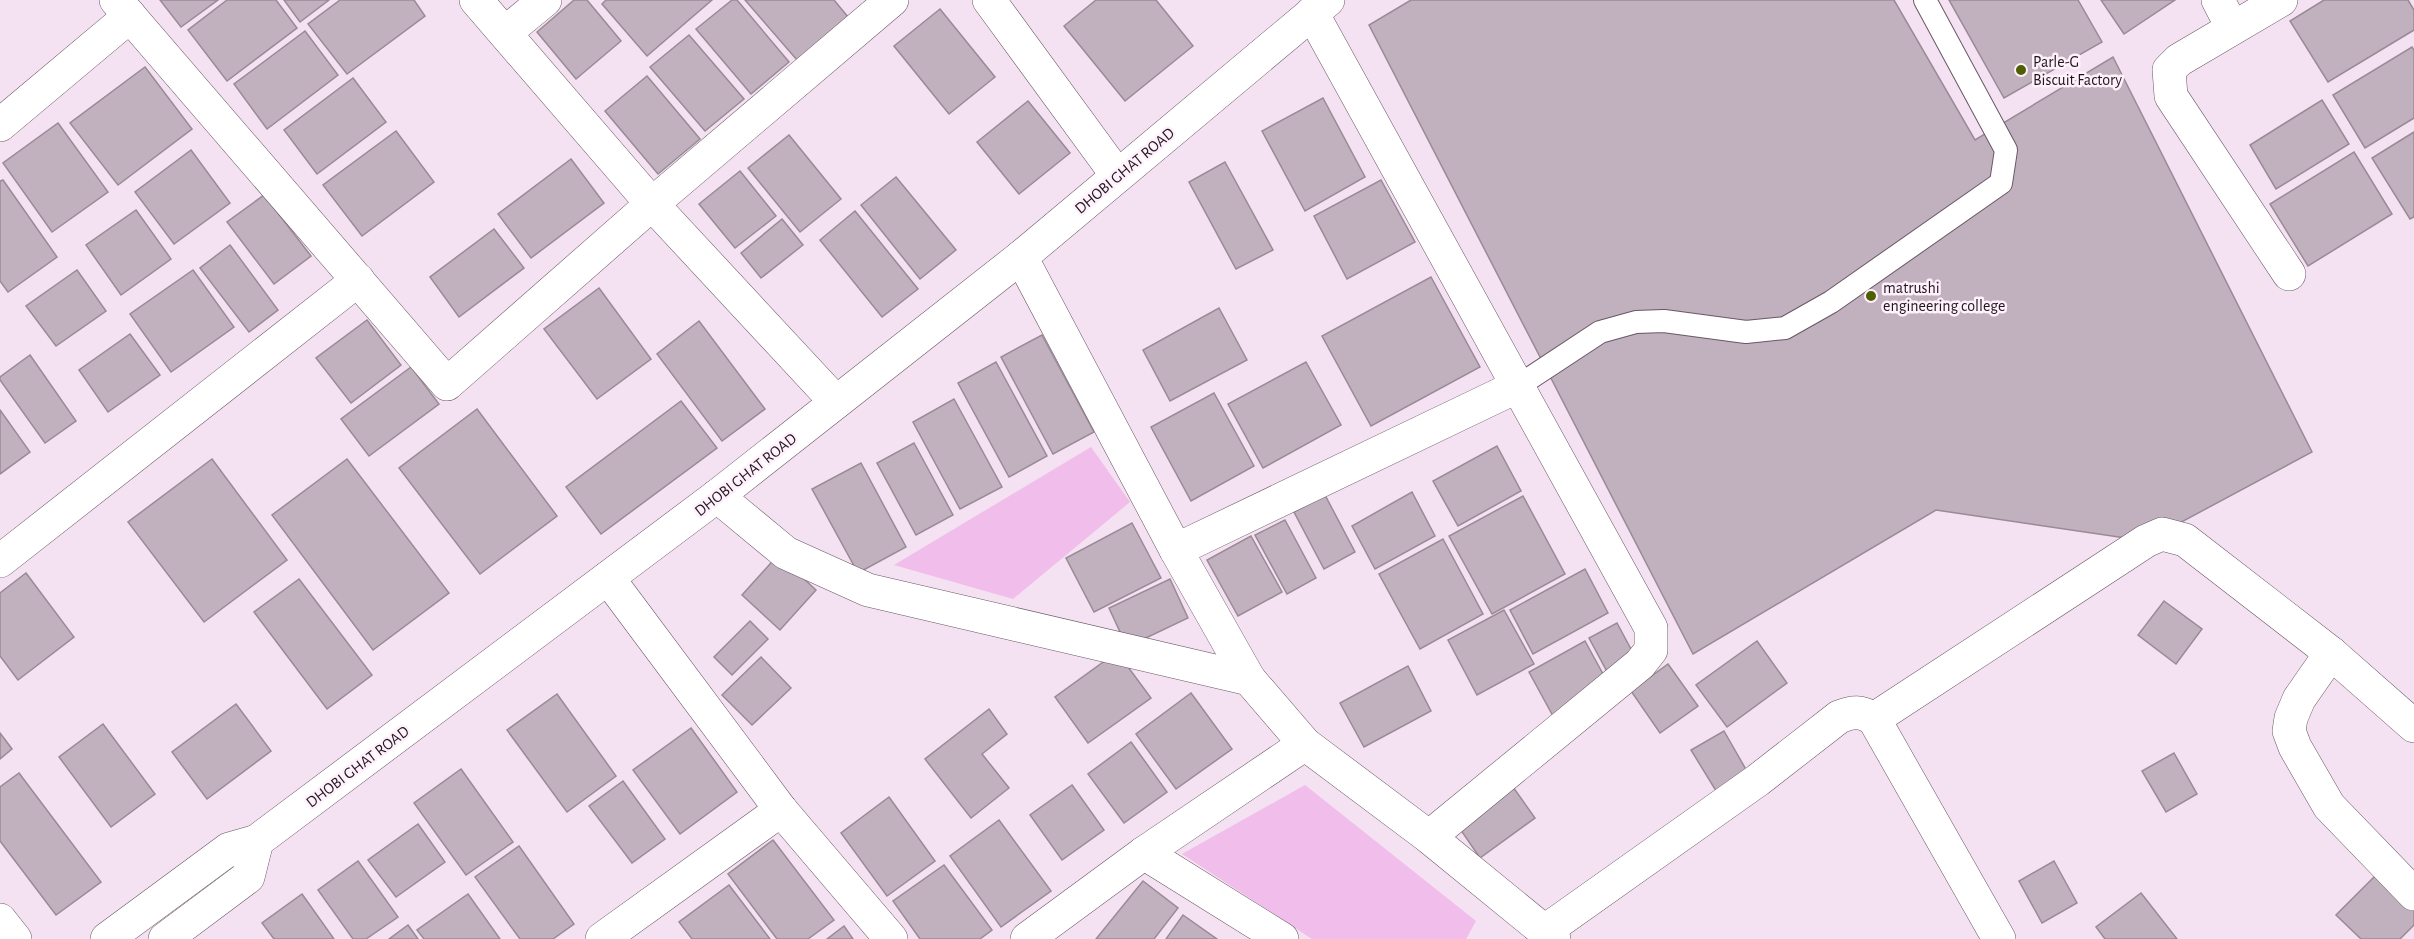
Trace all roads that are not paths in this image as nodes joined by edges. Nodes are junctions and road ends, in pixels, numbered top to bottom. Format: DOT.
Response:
graph roads {
  1 [pos="476,0"];
  2 [pos="545,0"];
  3 [pos="892,0"];
  4 [pos="988,0"];
  5 [pos="1925,0"];
  6 [pos="2281,0"];
  7 [pos="1320,7"];
  8 [pos="123,8"];
  9 [pos="2225,13"];
  10 [pos="505,33"];
  11 [pos="0,125"];
  12 [pos="1117,175"];
  13 [pos="652,204"];
  14 [pos="1021,257"];
  15 [pos="2289,274"];
  16 [pos="358,280"];
  17 [pos="1518,386"];
  18 [pos="836,402"];
  19 [pos="717,496"];
  20 [pos="1176,550"];
  21 [pos="0,561"];
  22 [pos="608,578"];
  23 [pos="2331,653"];
  24 [pos="1249,679"];
  25 [pos="1874,719"];
  26 [pos="2414,726"];
  27 [pos="1305,744"];
  28 [pos="781,810"];
  29 [pos="1429,837"];
  30 [pos="257,841"];
  31 [pos="1144,853"];
  32 [pos="2414,894"];
  33 [pos="0,920"];
  34 [pos="1550,935"];
  35 [pos="15,939"];
  36 [pos="106,939"];
  37 [pos="165,939"];
  38 [pos="602,939"];
  39 [pos="891,939"];
  40 [pos="1027,939"];
  41 [pos="1282,939"];
  42 [pos="1999,939"];
  1 -- 10 [label="street"];
  2 -- 10 [label="street"];
  3 -- 13 [label="street"];
  4 -- 12 [label="street"];
  5 -- 17 [label="lane"];
  6 -- 9 [label="street"];
  7 -- 12 [label="street, DHOBI GHAT ROAD"];
  7 -- 17 [label="street"];
  8 -- 11 [label="street"];
  8 -- 16 [label="street"];
  9 -- 15 [label="street"];
  10 -- 13 [label="street"];
  12 -- 14 [label="street, DHOBI GHAT ROAD"];
  13 -- 16 [label="street"];
  13 -- 18 [label="street"];
  14 -- 18 [label="street, DHOBI GHAT ROAD"];
  14 -- 20 [label="street"];
  16 -- 21 [label="street"];
  17 -- 20 [label="street"];
  17 -- 29 [label="street"];
  18 -- 19 [label="street, DHOBI GHAT ROAD"];
  19 -- 22 [label="street, DHOBI GHAT ROAD"];
  19 -- 24 [label="street"];
  20 -- 24 [label="street"];
  22 -- 28 [label="street"];
  22 -- 30 [label="street, DHOBI GHAT ROAD"];
  23 -- 25 [label="street"];
  23 -- 26 [label="street"];
  23 -- 32 [label="street"];
  24 -- 27 [label="street"];
  25 -- 34 [label="street"];
  25 -- 42 [label="street"];
  27 -- 29 [label="street"];
  27 -- 31 [label="street"];
  28 -- 38 [label="street"];
  28 -- 39 [label="street"];
  29 -- 34 [label="street"];
  30 -- 36 [label="street"];
  30 -- 37 [label="street"];
  31 -- 40 [label="street"];
  31 -- 41 [label="street"];
  33 -- 35 [label="street"];
}
